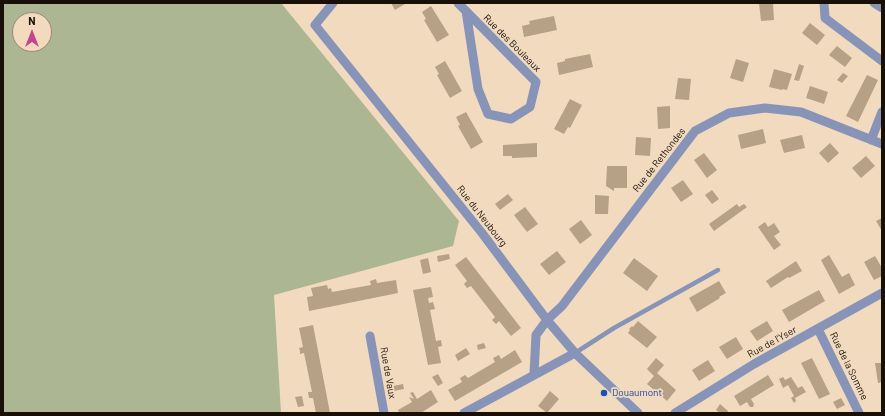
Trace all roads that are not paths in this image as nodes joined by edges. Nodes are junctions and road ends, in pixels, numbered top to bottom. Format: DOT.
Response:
graph roads {
  1 [pos="333,3"];
  2 [pos="458,3"];
  3 [pos="824,3"];
  4 [pos="874,3"];
  5 [pos="882,8"];
  6 [pos="466,11"];
  7 [pos="882,61"];
  8 [pos="882,112"];
  9 [pos="871,140"];
  10 [pos="882,144"];
  11 [pos="718,270"];
  12 [pos="882,293"];
  13 [pos="547,320"];
  14 [pos="818,329"];
  15 [pos="370,336"];
  16 [pos="576,353"];
  17 [pos="534,374"];
  18 [pos="384,413"];
  19 [pos="464,413"];
  20 [pos="638,413"];
  21 [pos="675,413"];
  22 [pos="859,413"];
  1 -- 13 [label="street, Rue du Neubourg"];
  2 -- 6 [label="street, Rue des Bouleaux"];
  3 -- 7 [label="street"];
  4 -- 5 [label="street"];
  6 -- 6 [label="street, Rue des Bouleaux"];
  8 -- 9 [label="street"];
  9 -- 10 [label="street, Rue de Rethondes"];
  9 -- 13 [label="street, Rue de Rethondes"];
  11 -- 16 [label="lane"];
  12 -- 14 [label="street, Rue de l'Yser"];
  13 -- 16 [label="street, Rue du Neubourg"];
  13 -- 17 [label="street, Rue de Rethondes"];
  14 -- 21 [label="street, Rue de l'Yser"];
  14 -- 22 [label="street, Rue de la Somme"];
  15 -- 18 [label="street, Rue de Vaux"];
  16 -- 17 [label="street"];
  16 -- 20 [label="street, Rue du Neubourg"];
  17 -- 19 [label="street"];
}
